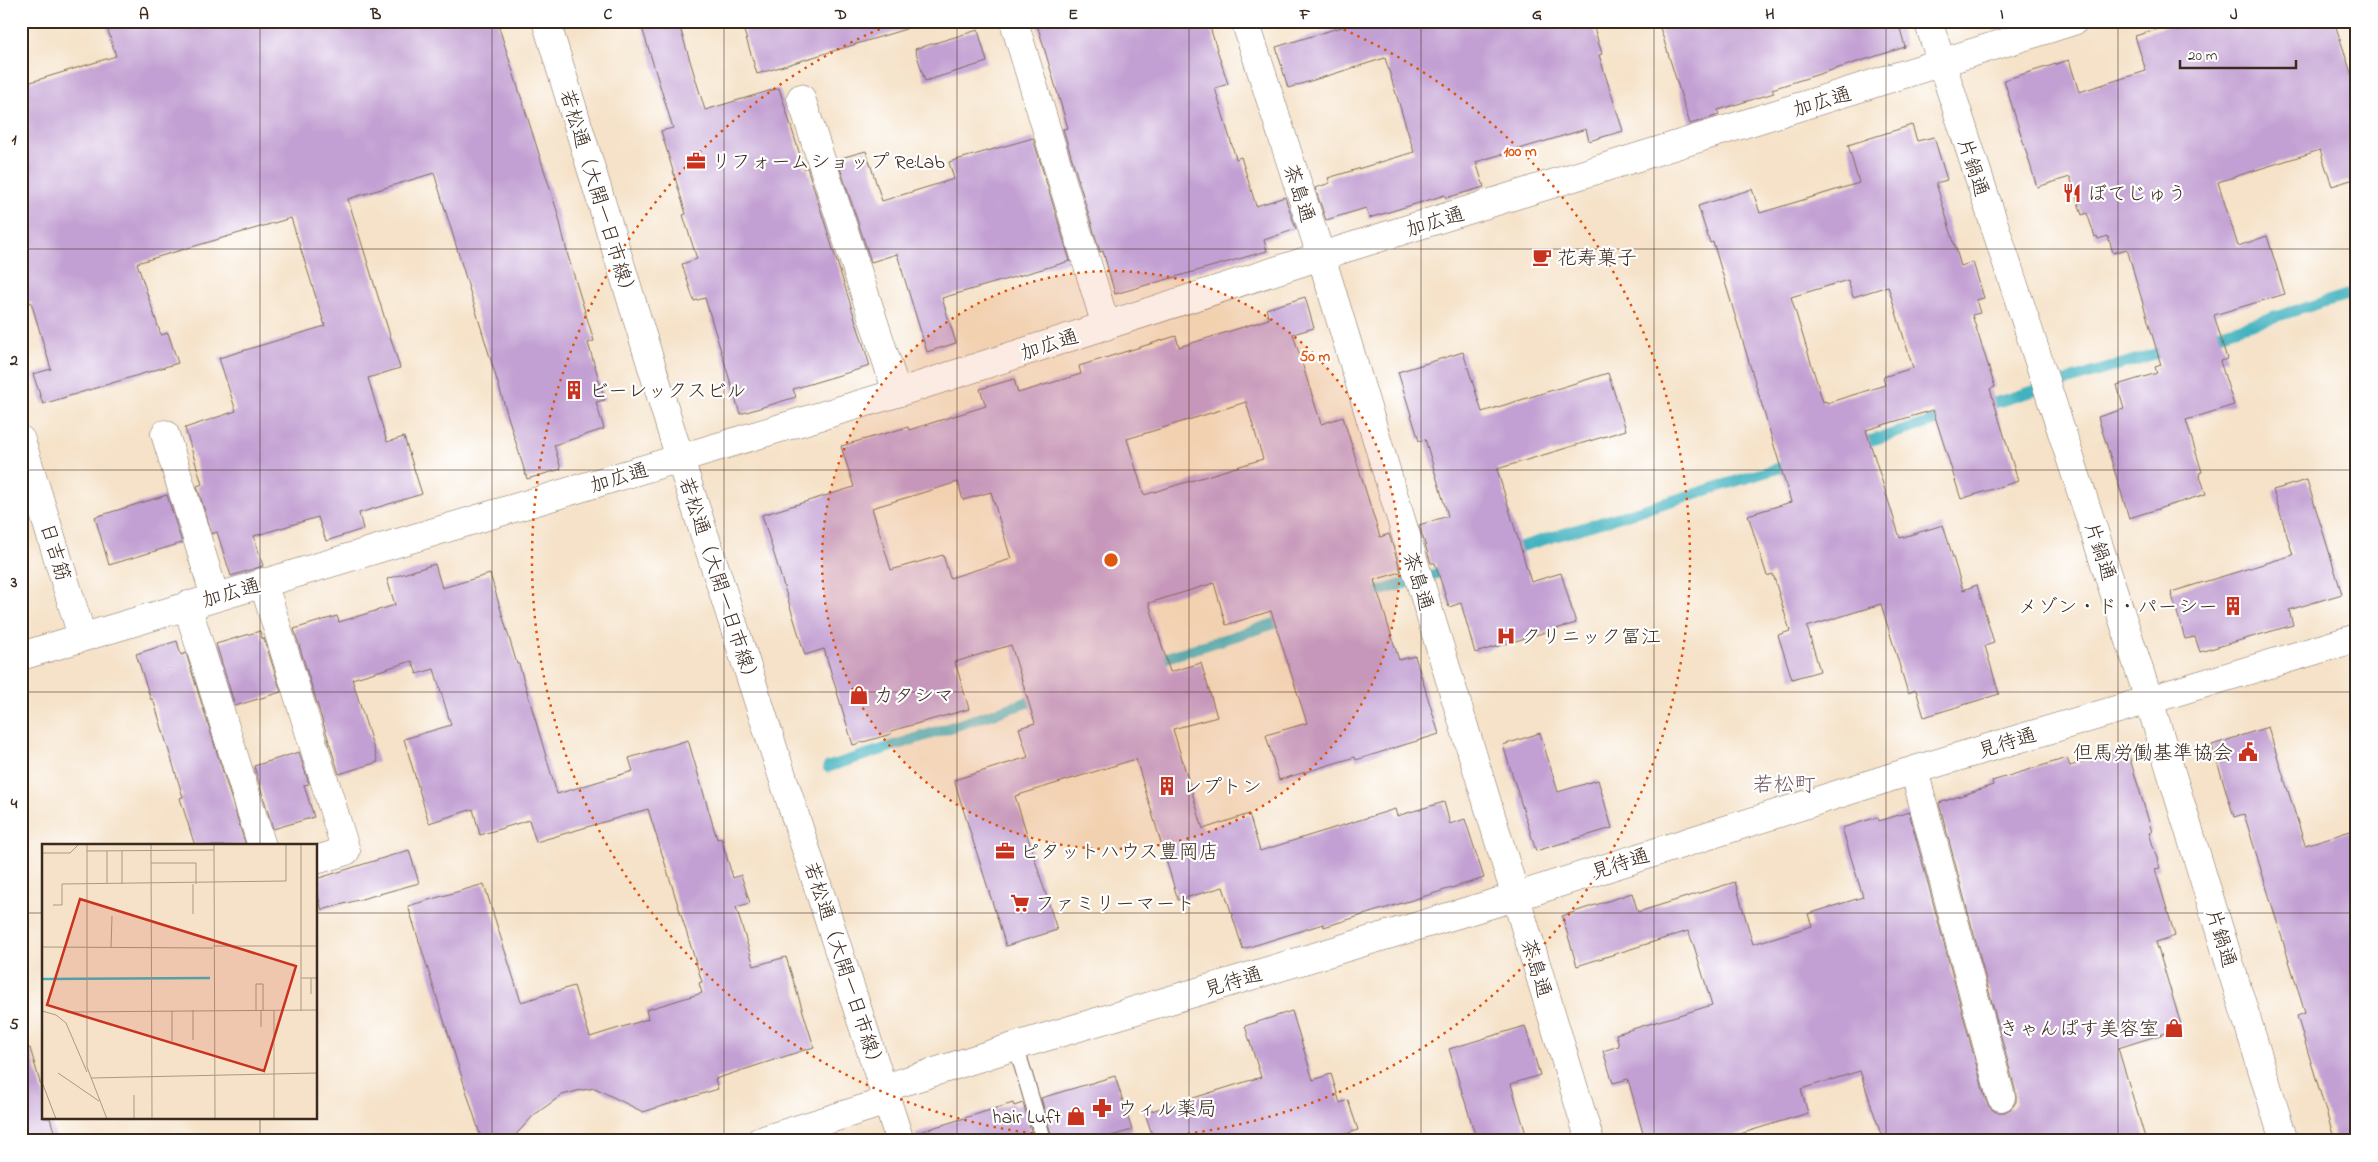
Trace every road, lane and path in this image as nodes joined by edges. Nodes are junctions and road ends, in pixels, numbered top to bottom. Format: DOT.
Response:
graph roads {
  1 [pos="546,21"];
  2 [pos="1245,21"];
  3 [pos="1928,21"];
  4 [pos="2074,21"];
  5 [pos="1015,25"];
  6 [pos="1940,64"];
  7 [pos="801,98"];
  8 [pos="1320,256"];
  9 [pos="1106,326"];
  10 [pos="898,393"];
  11 [pos="165,434"];
  12 [pos="21,440"];
  13 [pos="680,459"];
  14 [pos="263,582"];
  15 [pos="215,597"];
  16 [pos="188,605"];
  17 [pos="82,636"];
  18 [pos="2357,638"];
  19 [pos="21,656"];
  20 [pos="2149,700"];
  21 [pos="1914,770"];
  22 [pos="261,844"];
  23 [pos="318,859"];
  24 [pos="1515,897"];
  25 [pos="1016,1046"];
  26 [pos="886,1094"];
  27 [pos="2001,1097"];
  28 [pos="760,1141"];
  29 [pos="900,1141"];
  30 [pos="1044,1141"];
  31 [pos="1590,1141"];
  32 [pos="2284,1141"];
  1 -- 13 [label="street, 若松通（大開一日市線）"];
  2 -- 8 [label="street, 茶島通"];
  3 -- 6 [label="street, 片鍋通"];
  4 -- 6 [label="street, 加広通"];
  5 -- 9 [label="street"];
  6 -- 8 [label="street, 加広通"];
  6 -- 20 [label="street, 片鍋通"];
  7 -- 10 [label="street"];
  8 -- 9 [label="street, 加広通"];
  8 -- 24 [label="street, 茶島通"];
  9 -- 10 [label="street, 加広通"];
  10 -- 13 [label="street, 加広通"];
  11 -- 15 [label="street"];
  12 -- 17 [label="street, 日吉筋"];
  13 -- 14 [label="street, 加広通"];
  13 -- 26 [label="street, 若松通（大開一日市線）"];
  14 -- 15 [label="street, 加広通"];
  14 -- 23 [label="street"];
  15 -- 16 [label="street, 加広通"];
  16 -- 17 [label="street, 加広通"];
  16 -- 22 [label="street"];
  17 -- 19 [label="street, 加広通"];
  18 -- 20 [label="street, 見待通"];
  20 -- 21 [label="street, 見待通"];
  20 -- 32 [label="street, 片鍋通"];
  21 -- 24 [label="street, 見待通"];
  21 -- 27 [label="street"];
  24 -- 25 [label="street, 見待通"];
  24 -- 31 [label="street, 茶島通"];
  25 -- 26 [label="street, 見待通"];
  25 -- 30 [label="lane"];
  26 -- 28 [label="street, 見待通"];
  26 -- 29 [label="street, 若松通（大開一日市線）"];
}
